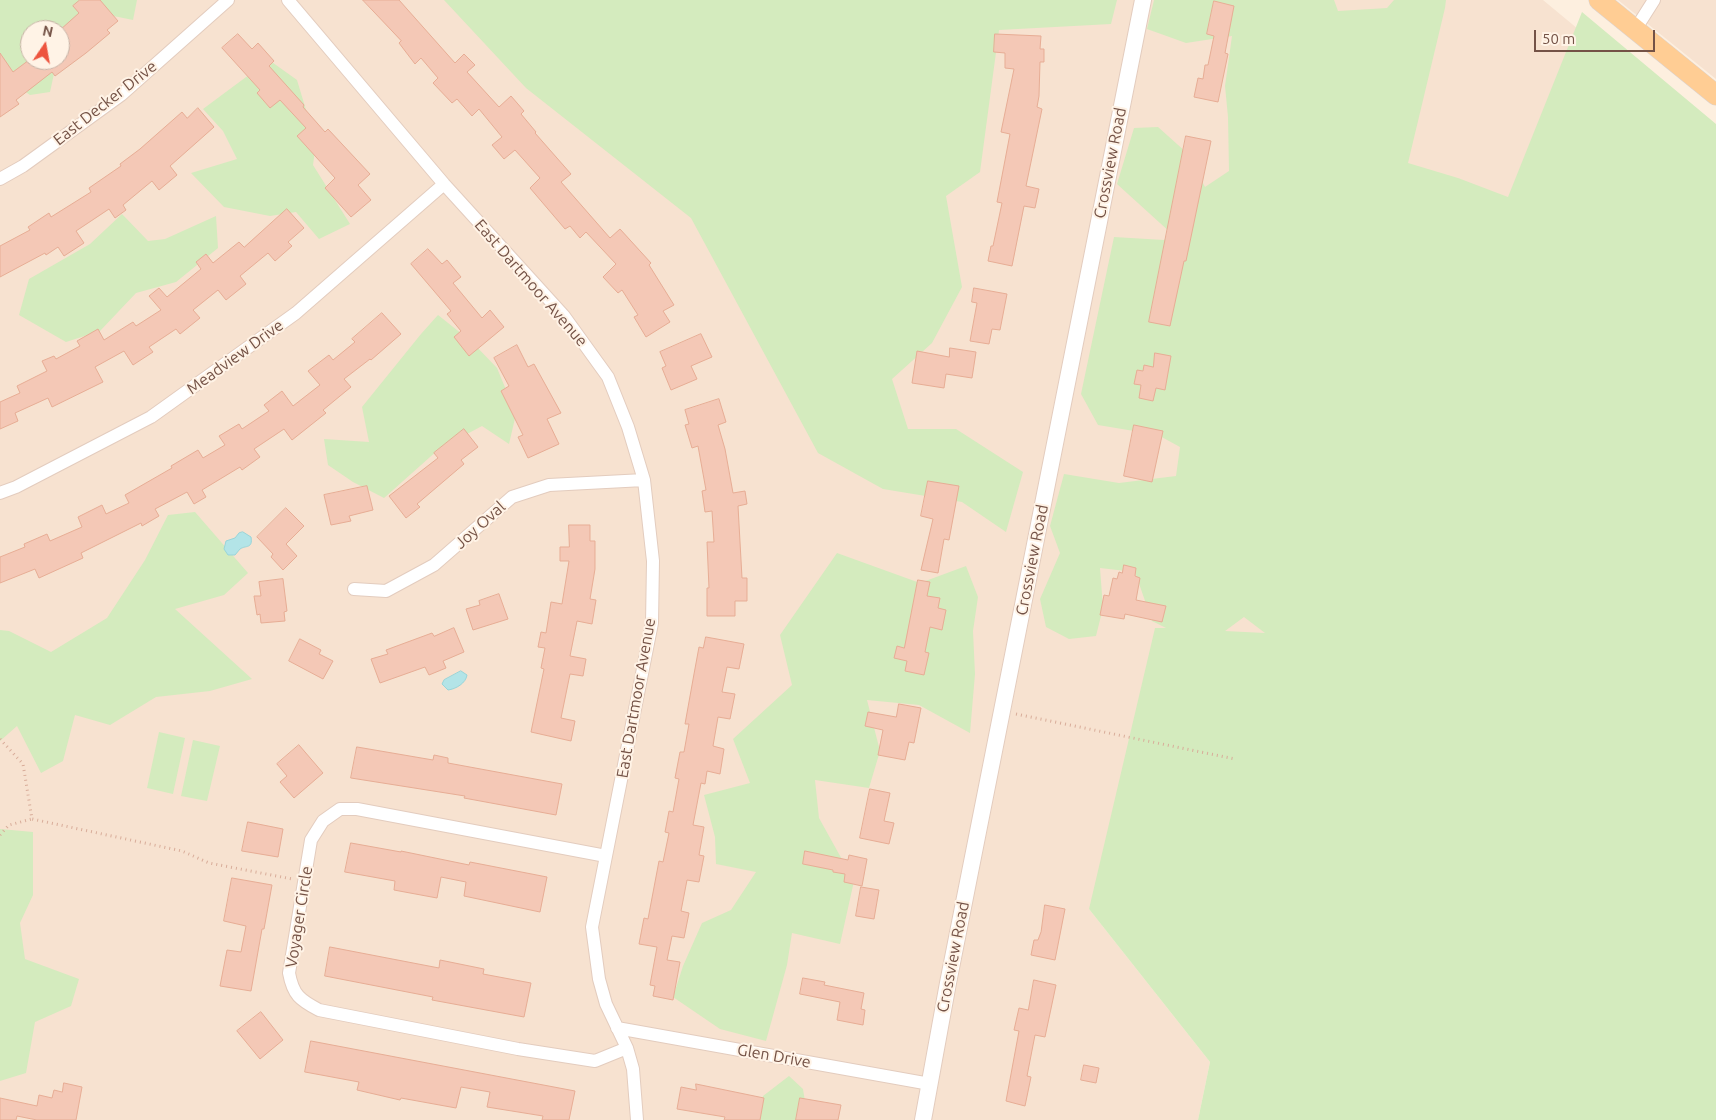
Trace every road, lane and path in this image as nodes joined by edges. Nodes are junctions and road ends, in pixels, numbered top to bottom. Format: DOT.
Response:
graph roads {
  1 [pos="228,0"];
  2 [pos="288,0"];
  3 [pos="1143,0"];
  4 [pos="1599,0"];
  5 [pos="1654,0"];
  6 [pos="1635,30"];
  7 [pos="1716,95"];
  8 [pos="0,179"];
  9 [pos="444,184"];
  10 [pos="644,480"];
  11 [pos="0,493"];
  12 [pos="354,589"];
  13 [pos="1002,711"];
  14 [pos="0,739"];
  15 [pos="1235,759"];
  16 [pos="32,818"];
  17 [pos="0,835"];
  18 [pos="606,856"];
  19 [pos="304,881"];
  20 [pos="618,1028"];
  21 [pos="626,1048"];
  22 [pos="930,1084"];
  23 [pos="637,1120"];
  24 [pos="923,1120"];
  1 -- 8 [label="street, East Decker Drive"];
  2 -- 9 [label="street, East Dartmoor Avenue"];
  3 -- 13 [label="street, Crossview Road"];
  4 -- 6 [label="main road"];
  5 -- 6 [label="street"];
  6 -- 7 [label="main road"];
  9 -- 10 [label="street, East Dartmoor Avenue"];
  9 -- 11 [label="street, Meadview Drive"];
  10 -- 12 [label="street, Joy Oval"];
  10 -- 18 [label="street, East Dartmoor Avenue"];
  13 -- 15 [label="path"];
  13 -- 22 [label="street, Crossview Road"];
  14 -- 16 [label="path"];
  16 -- 17 [label="path"];
  16 -- 19 [label="path"];
  18 -- 19 [label="street, Voyager Circle"];
  18 -- 20 [label="street, East Dartmoor Avenue"];
  19 -- 21 [label="street, Voyager Circle"];
  20 -- 21 [label="street, East Dartmoor Avenue"];
  20 -- 22 [label="street, Glen Drive"];
  21 -- 23 [label="street, East Dartmoor Avenue"];
  22 -- 24 [label="street, Crossview Road"];
}
